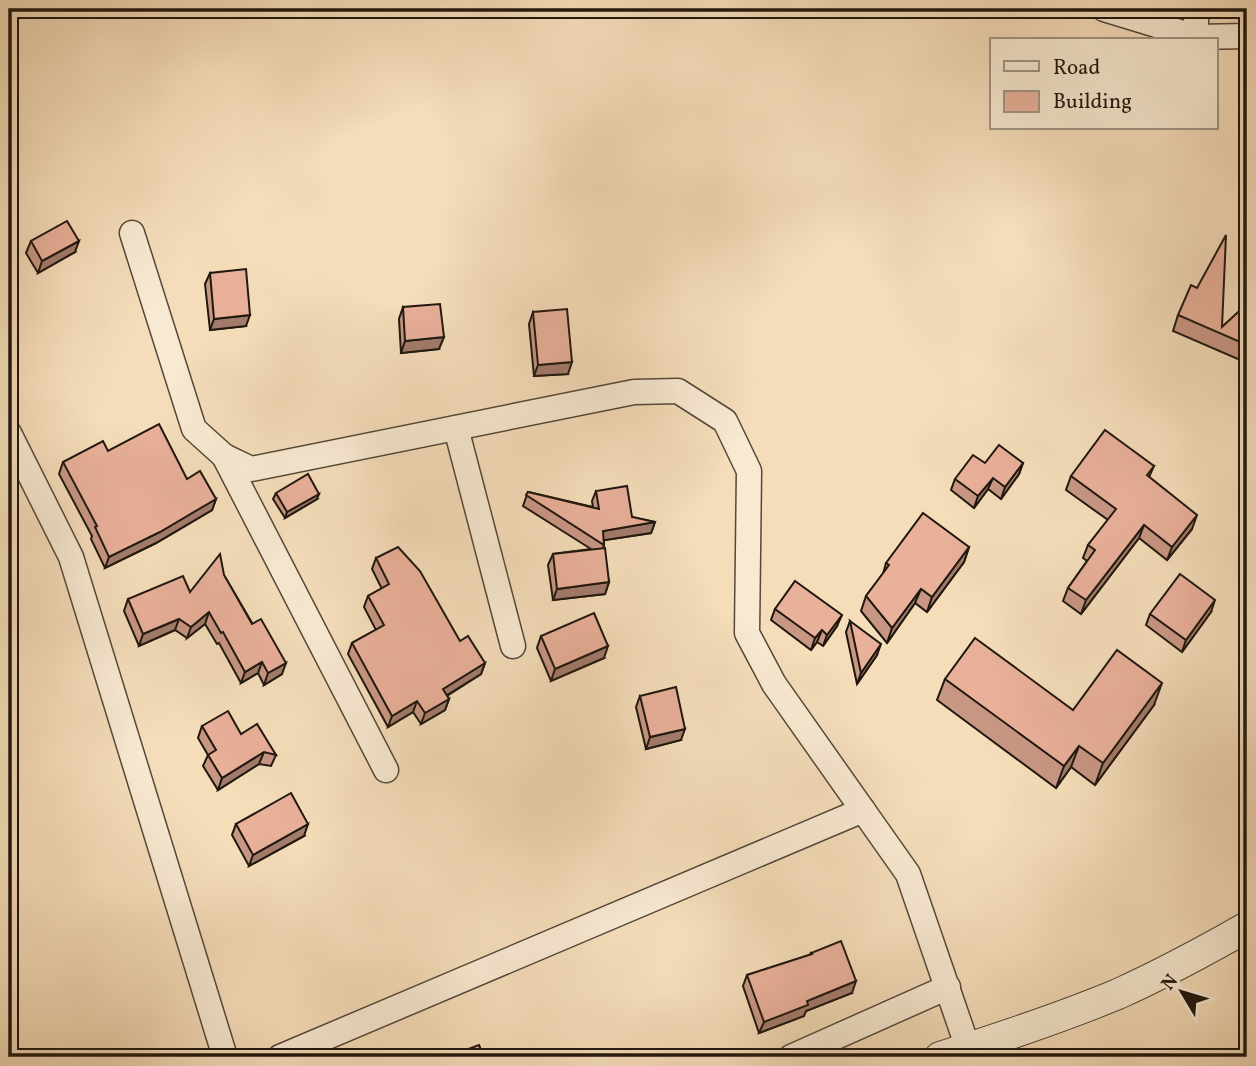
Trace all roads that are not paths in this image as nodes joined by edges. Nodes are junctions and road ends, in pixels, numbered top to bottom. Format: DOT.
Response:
graph roads {
  1 [pos="1104,9"];
  2 [pos="1196,9"];
  3 [pos="1247,36"];
  4 [pos="1196,37"];
  5 [pos="132,233"];
  6 [pos="456,428"];
  7 [pos="9,433"];
  8 [pos="224,456"];
  9 [pos="513,646"];
  10 [pos="386,770"];
  11 [pos="863,810"];
  12 [pos="1247,927"];
  13 [pos="948,987"];
  14 [pos="970,1052"];
  15 [pos="225,1057"];
  16 [pos="279,1057"];
  17 [pos="791,1057"];
  18 [pos="940,1057"];
  1 -- 4 [label="street"];
  2 -- 4 [label="street"];
  3 -- 4 [label="street"];
  5 -- 8 [label="street"];
  6 -- 8 [label="street"];
  6 -- 9 [label="street"];
  6 -- 11 [label="street"];
  7 -- 15 [label="street"];
  8 -- 10 [label="street"];
  11 -- 13 [label="street"];
  11 -- 16 [label="street"];
  12 -- 14 [label="street"];
  13 -- 14 [label="street"];
  13 -- 17 [label="street"];
  14 -- 18 [label="street"];
}
